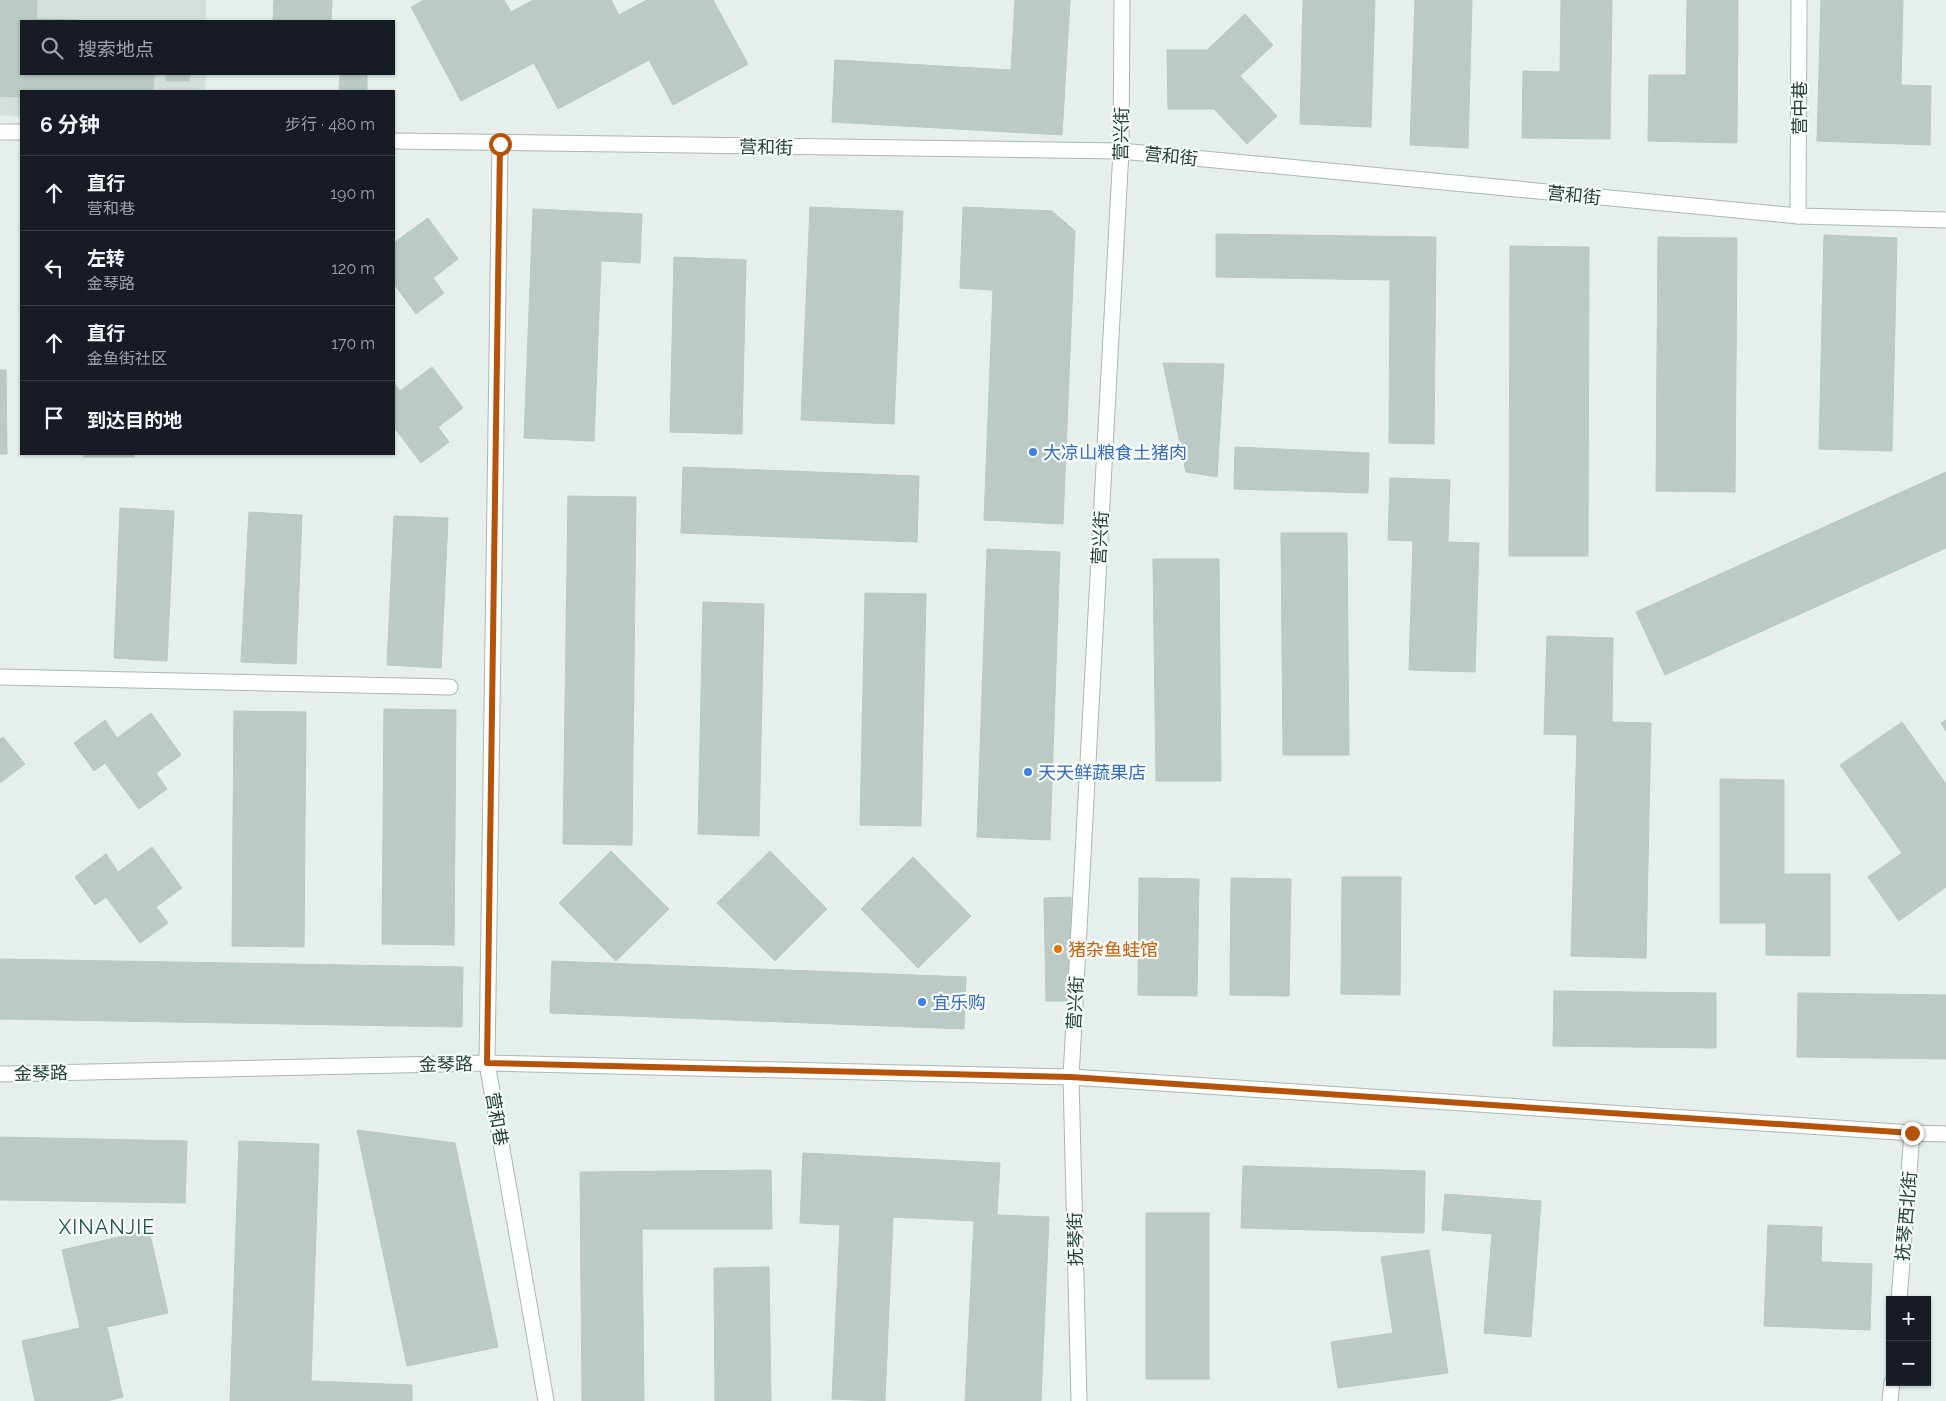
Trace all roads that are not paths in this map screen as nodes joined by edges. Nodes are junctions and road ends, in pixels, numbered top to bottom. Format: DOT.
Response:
graph roads {
  1 [pos="1122,0"];
  2 [pos="1799,0"];
  3 [pos="0,132"];
  4 [pos="20,132"];
  5 [pos="395,141"];
  6 [pos="500,144"];
  7 [pos="1121,151"];
  8 [pos="1798,216"];
  9 [pos="1946,220"];
  10 [pos="0,677"];
  11 [pos="450,687"];
  12 [pos="487,1063"];
  13 [pos="0,1074"];
  14 [pos="1071,1077"];
  15 [pos="1912,1133"];
  16 [pos="1946,1134"];
  17 [pos="1899,1296"];
  18 [pos="1892,1386"];
  19 [pos="546,1401"];
  20 [pos="1079,1401"];
  21 [pos="1890,1401"];
  1 -- 7 [label="street, 营兴街"];
  2 -- 8 [label="street, 营中巷"];
  3 -- 4 [label="street"];
  5 -- 6 [label="street, 营和街"];
  6 -- 7 [label="street, 营和街"];
  6 -- 12 [label="street, 营和巷"];
  7 -- 8 [label="street, 营和街"];
  7 -- 14 [label="street, 营兴街"];
  8 -- 9 [label="street, 营和街"];
  10 -- 11 [label="street"];
  12 -- 13 [label="street, 金琴路"];
  12 -- 14 [label="street, 金琴路"];
  12 -- 19 [label="street, 营和巷"];
  14 -- 15 [label="street, 金琴路"];
  14 -- 20 [label="street, 抚琴街"];
  15 -- 16 [label="street, 金琴路"];
  15 -- 17 [label="street, 抚琴西北街"];
  18 -- 21 [label="street"];
}
